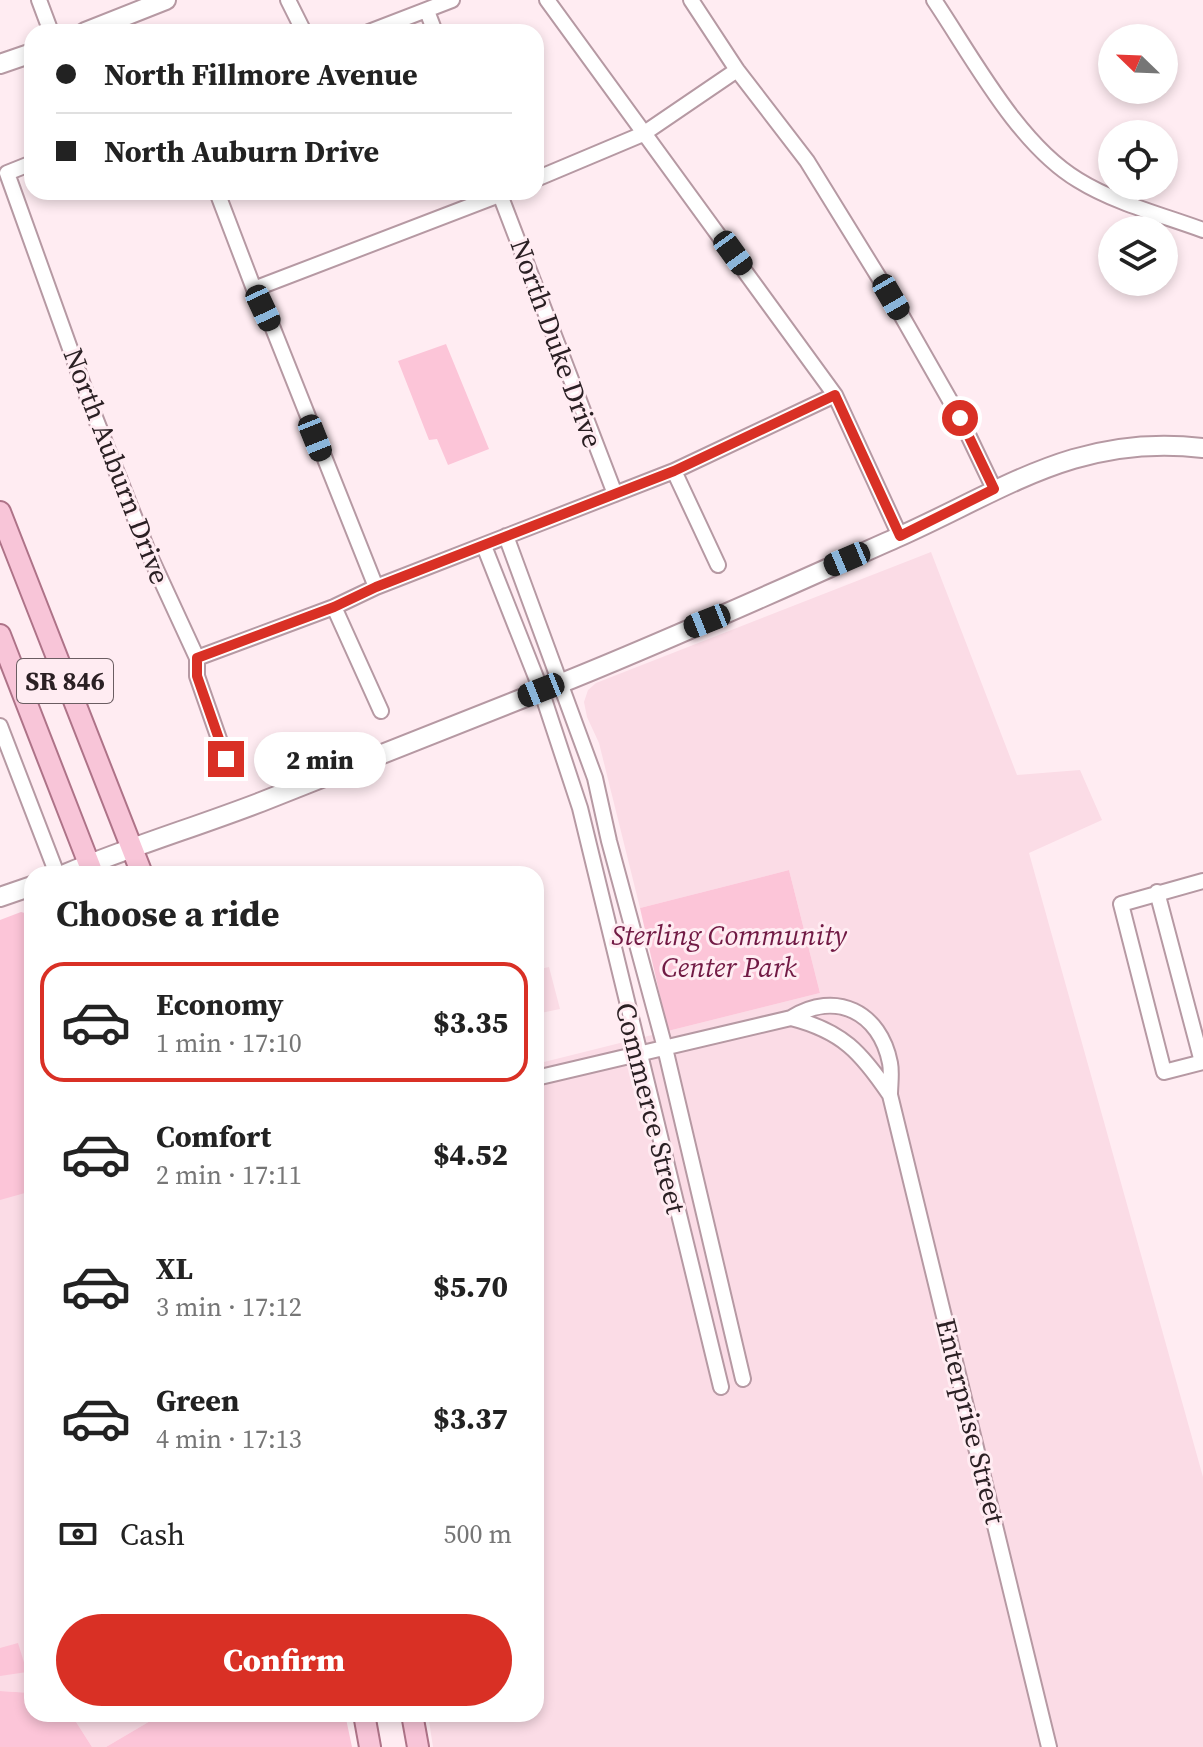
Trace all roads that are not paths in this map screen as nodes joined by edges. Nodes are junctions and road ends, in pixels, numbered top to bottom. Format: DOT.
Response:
graph roads {
  1 [pos="39,0"];
  2 [pos="166,0"];
  3 [pos="288,0"];
  4 [pos="452,0"];
  5 [pos="547,0"];
  6 [pos="691,0"];
  7 [pos="934,0"];
  8 [pos="427,11"];
  9 [pos="48,24"];
  10 [pos="105,24"];
  11 [pos="300,24"];
  12 [pos="391,24"];
  13 [pos="432,24"];
  14 [pos="24,56"];
  15 [pos="0,64"];
  16 [pos="737,70"];
  17 [pos="643,134"];
  18 [pos="24,166"];
  19 [pos="544,176"];
  20 [pos="220,200"];
  21 [pos="484,200"];
  22 [pos="505,200"];
  23 [pos="1203,230"];
  24 [pos="254,289"];
  25 [pos="835,395"];
  26 [pos="1203,448"];
  27 [pos="674,471"];
  28 [pos="994,489"];
  29 [pos="615,494"];
  30 [pos="0,512"];
  31 [pos="506,536"];
  32 [pos="900,536"];
  33 [pos="484,546"];
  34 [pos="718,565"];
  35 [pos="376,587"];
  36 [pos="334,607"];
  37 [pos="0,635"];
  38 [pos="197,658"];
  39 [pos="562,683"];
  40 [pos="541,690"];
  41 [pos="381,711"];
  42 [pos="0,726"];
  43 [pos="226,759"];
  44 [pos="132,849"];
  45 [pos="54,866"];
  46 [pos="90,866"];
  47 [pos="97,866"];
  48 [pos="139,866"];
  49 [pos="1203,881"];
  50 [pos="24,889"];
  51 [pos="1157,892"];
  52 [pos="0,897"];
  53 [pos="791,1018"];
  54 [pos="665,1048"];
  55 [pos="638,1054"];
  56 [pos="1203,1062"];
  57 [pos="544,1076"];
  58 [pos="890,1095"];
  59 [pos="743,1379"];
  60 [pos="721,1387"];
  61 [pos="365,1722"];
  62 [pos="413,1722"];
  63 [pos="370,1747"];
  64 [pos="418,1747"];
  65 [pos="1049,1747"];
  1 -- 9 [label="street"];
  2 -- 10 [label="street"];
  3 -- 11 [label="street"];
  4 -- 8 [label="street"];
  5 -- 17 [label="street"];
  6 -- 16 [label="street"];
  7 -- 23 [label="street"];
  8 -- 12 [label="street"];
  8 -- 13 [label="street"];
  14 -- 15 [label="street"];
  16 -- 17 [label="street"];
  16 -- 28 [label="street"];
  17 -- 19 [label="street"];
  17 -- 25 [label="street"];
  18 -- 38 [label="street, North Auburn Drive"];
  20 -- 24 [label="street"];
  21 -- 24 [label="street"];
  22 -- 29 [label="street, North Duke Drive"];
  24 -- 35 [label="street"];
  25 -- 27 [label="street"];
  25 -- 32 [label="street"];
  26 -- 28 [label="street"];
  27 -- 29 [label="street"];
  27 -- 34 [label="street"];
  28 -- 32 [label="street"];
  29 -- 31 [label="street"];
  30 -- 44 [label="main road, SR 846"];
  31 -- 33 [label="street"];
  31 -- 39 [label="street, Commerce Street"];
  32 -- 39 [label="street"];
  33 -- 35 [label="street"];
  33 -- 40 [label="street, Commerce Street"];
  35 -- 36 [label="street"];
  36 -- 38 [label="street"];
  36 -- 41 [label="street"];
  37 -- 46 [label="main road, SR 846"];
  38 -- 43 [label="street, North Auburn Drive"];
  39 -- 40 [label="street"];
  39 -- 54 [label="street, Commerce Street"];
  40 -- 44 [label="street"];
  40 -- 55 [label="street, Commerce Street"];
  42 -- 45 [label="street"];
  44 -- 47 [label="street"];
  44 -- 48 [label="main road, SR 846"];
  49 -- 51 [label="street"];
  50 -- 52 [label="street"];
  51 -- 56 [label="street"];
  51 -- 56 [label="street"];
  53 -- 54 [label="street, Enterprise Street"];
  53 -- 58 [label="street, Enterprise Street"];
  53 -- 58 [label="street, Enterprise Street"];
  54 -- 55 [label="street, Enterprise Street"];
  54 -- 59 [label="street, Commerce Street"];
  55 -- 57 [label="street, Enterprise Street"];
  55 -- 60 [label="street, Commerce Street"];
  58 -- 65 [label="street, Enterprise Street"];
  61 -- 63 [label="main road"];
  62 -- 64 [label="main road"];
}
